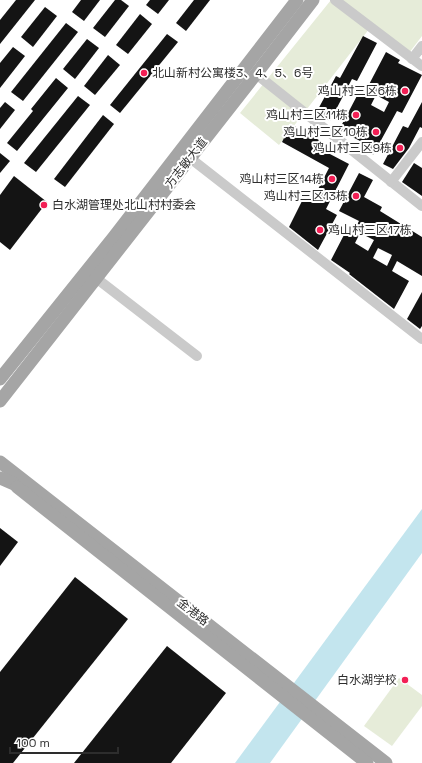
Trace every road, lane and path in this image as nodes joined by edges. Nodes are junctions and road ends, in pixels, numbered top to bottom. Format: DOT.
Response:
graph roads {
  1 [pos="297,0"];
  2 [pos="313,0"];
  3 [pos="335,0"];
  4 [pos="422,46"];
  5 [pos="412,59"];
  6 [pos="422,66"];
  7 [pos="256,74"];
  8 [pos="422,142"];
  9 [pos="190,158"];
  10 [pos="391,182"];
  11 [pos="422,206"];
  12 [pos="96,278"];
  13 [pos="422,339"];
  14 [pos="24,349"];
  15 [pos="197,356"];
  16 [pos="0,367"];
  17 [pos="0,379"];
  18 [pos="1,400"];
  19 [pos="0,458"];
  20 [pos="0,462"];
  21 [pos="0,473"];
  22 [pos="0,478"];
  23 [pos="16,480"];
  24 [pos="322,720"];
  25 [pos="367,763"];
  26 [pos="386,763"];
  1 -- 14 [label="main road, 方志敏大道"];
  2 -- 7 [label="main road, 方志敏大道"];
  3 -- 5 [label="street"];
  4 -- 5 [label="street"];
  5 -- 6 [label="street"];
  7 -- 9 [label="main road, 方志敏大道"];
  7 -- 10 [label="street"];
  8 -- 10 [label="street"];
  9 -- 12 [label="main road, 方志敏大道"];
  9 -- 13 [label="street"];
  10 -- 11 [label="street"];
  12 -- 15 [label="street"];
  12 -- 18 [label="main road, 方志敏大道"];
  14 -- 16 [label="main road"];
  14 -- 17 [label="main road, 方志敏大道"];
  19 -- 23 [label="main road"];
  20 -- 23 [label="main road, 金港路"];
  21 -- 23 [label="main road, 金港路"];
  22 -- 23 [label="main road"];
  23 -- 24 [label="main road, 金港路"];
  24 -- 25 [label="main road, 金港路"];
  24 -- 26 [label="main road, 金港路"];
}
